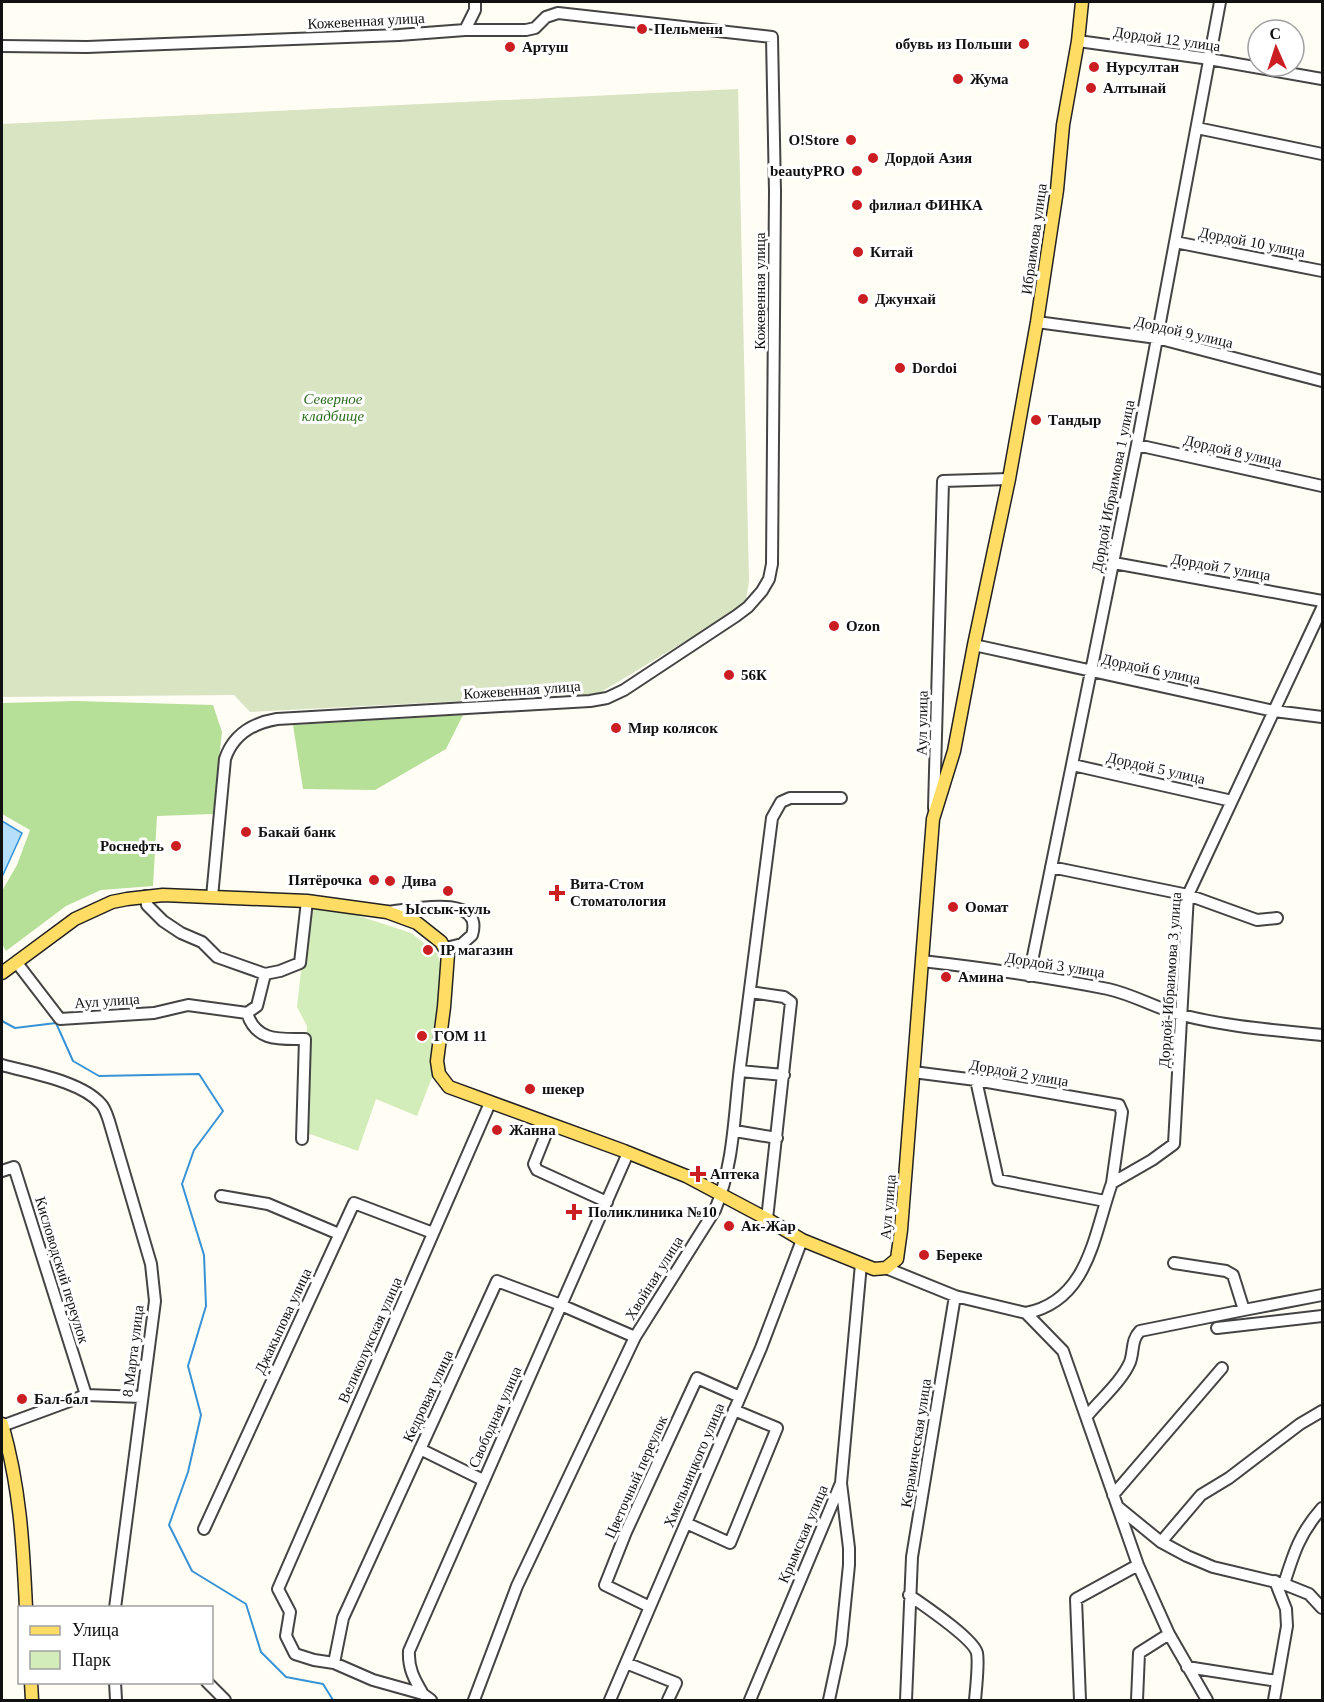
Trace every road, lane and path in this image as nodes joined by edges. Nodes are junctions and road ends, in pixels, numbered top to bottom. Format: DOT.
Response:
graph roads {
  1 [pos="475,2"];
  2 [pos="1082,2"];
  3 [pos="1220,2"];
  4 [pos="465,30"];
  5 [pos="1078,41"];
  6 [pos="2,46"];
  7 [pos="1209,59"];
  8 [pos="1323,79"];
  9 [pos="1197,128"];
  10 [pos="1323,154"];
  11 [pos="1175,242"];
  12 [pos="1323,272"];
  13 [pos="1037,322"];
  14 [pos="1157,338"];
  15 [pos="1323,381"];
  16 [pos="1137,445"];
  17 [pos="1009,479"];
  18 [pos="1323,486"];
  19 [pos="1114,563"];
  20 [pos="1323,601"];
  21 [pos="1323,608"];
  22 [pos="974,645"];
  23 [pos="1092,671"];
  24 [pos="1274,711"];
  25 [pos="1323,717"];
  26 [pos="1073,765"];
  27 [pos="842,798"];
  28 [pos="1232,801"];
  29 [pos="933,819"];
  30 [pos="1051,867"];
  31 [pos="1188,895"];
  32 [pos="146,896"];
  33 [pos="212,897"];
  34 [pos="307,901"];
  35 [pos="387,912"];
  36 [pos="1277,918"];
  37 [pos="446,948"];
  38 [pos="922,961"];
  39 [pos="17,963"];
  40 [pos="2,973"];
  41 [pos="265,974"];
  42 [pos="1029,976"];
  43 [pos="2,980"];
  44 [pos="750,993"];
  45 [pos="246,1013"];
  46 [pos="1180,1015"];
  47 [pos="1323,1035"];
  48 [pos="2,1065"];
  49 [pos="740,1071"];
  50 [pos="913,1072"];
  51 [pos="784,1075"];
  52 [pos="976,1080"];
  53 [pos="490,1103"];
  54 [pos="550,1124"];
  55 [pos="735,1131"];
  56 [pos="777,1138"];
  57 [pos="302,1139"];
  58 [pos="628,1153"];
  59 [pos="2,1171"];
  60 [pos="1112,1183"];
  61 [pos="721,1194"];
  62 [pos="221,1196"];
  63 [pos="1105,1201"];
  64 [pos="607,1202"];
  65 [pos="767,1219"];
  66 [pos="433,1233"];
  67 [pos="339,1234"];
  68 [pos="802,1240"];
  69 [pos="1174,1263"];
  70 [pos="861,1264"];
  71 [pos="886,1268"];
  72 [pos="1323,1295"];
  73 [pos="955,1296"];
  74 [pos="561,1305"];
  75 [pos="1244,1310"];
  76 [pos="1026,1313"];
  77 [pos="1323,1316"];
  78 [pos="1217,1328"];
  79 [pos="635,1337"];
  80 [pos="1222,1368"];
  81 [pos="86,1395"];
  82 [pos="142,1397"];
  83 [pos="740,1397"];
  84 [pos="734,1410"];
  85 [pos="1323,1411"];
  86 [pos="1087,1416"];
  87 [pos="2,1425"];
  88 [pos="4,1444"];
  89 [pos="420,1449"];
  90 [pos="483,1480"];
  91 [pos="841,1482"];
  92 [pos="1113,1495"];
  93 [pos="1118,1507"];
  94 [pos="1323,1508"];
  95 [pos="686,1523"];
  96 [pos="204,1529"];
  97 [pos="1161,1542"];
  98 [pos="1138,1565"];
  99 [pos="1280,1582"];
  100 [pos="909,1595"];
  101 [pos="26,1606"];
  102 [pos="116,1606"];
  103 [pos="650,1607"];
  104 [pos="1323,1608"];
  105 [pos="1169,1634"];
  106 [pos="334,1663"];
  107 [pos="626,1664"];
  108 [pos="1187,1667"];
  109 [pos="1277,1681"];
  110 [pos="31,1684"];
  111 [pos="115,1684"];
  112 [pos="208,1684"];
  113 [pos="427,1697"];
  114 [pos="32,1701"];
  115 [pos="116,1701"];
  116 [pos="225,1701"];
  117 [pos="474,1701"];
  118 [pos="610,1701"];
  119 [pos="668,1701"];
  120 [pos="750,1701"];
  121 [pos="829,1701"];
  122 [pos="906,1701"];
  123 [pos="975,1701"];
  124 [pos="1080,1701"];
  125 [pos="1137,1701"];
  126 [pos="1207,1701"];
  127 [pos="1274,1701"];
  1 -- 4 [label="street"];
  2 -- 5 [label="main road, Ибраимова улица"];
  3 -- 7 [label="street, Дордой Ибраимова 1 улица"];
  4 -- 6 [label="street, Кожевенная улица"];
  4 -- 33 [label="street, Кожевенная улица"];
  5 -- 7 [label="street, Дордой 12 улица"];
  5 -- 13 [label="main road, Ибраимова улица"];
  7 -- 8 [label="street, Дордой 12 улица"];
  7 -- 9 [label="street, Дордой Ибраимова 1 улица"];
  9 -- 10 [label="street"];
  9 -- 11 [label="street, Дордой Ибраимова 1 улица"];
  11 -- 12 [label="street, Дордой 10 улица"];
  11 -- 14 [label="street, Дордой Ибраимова 1 улица"];
  13 -- 14 [label="street, Дордой 9 улица"];
  13 -- 17 [label="main road, Ибраимова улица"];
  14 -- 15 [label="street, Дордой 9 улица"];
  14 -- 16 [label="street, Дордой Ибраимова 1 улица"];
  16 -- 18 [label="street, Дордой 8 улица"];
  16 -- 19 [label="street, Дордой Ибраимова 1 улица"];
  17 -- 22 [label="main road, Ибраимова улица"];
  17 -- 29 [label="street, Аул улица"];
  19 -- 20 [label="street, Дордой 7 улица"];
  19 -- 23 [label="street, Дордой Ибраимова 1 улица"];
  21 -- 24 [label="street, Дордой-Ибраимова 3 улица"];
  22 -- 23 [label="street, Дордой 6 улица"];
  22 -- 29 [label="main road, Ибраимова улица"];
  23 -- 24 [label="street, Дордой 6 улица"];
  23 -- 26 [label="street, Дордой Ибраимова 1 улица"];
  24 -- 25 [label="street, Дордой 6 улица"];
  24 -- 28 [label="street, Дордой-Ибраимова 3 улица"];
  26 -- 28 [label="street, Дордой 5 улица"];
  26 -- 30 [label="street, Дордой Ибраимова 1 улица"];
  27 -- 44 [label="street, Хвойная улица"];
  28 -- 31 [label="street, Дордой-Ибраимова 3 улица"];
  29 -- 38 [label="main road, Аул улица"];
  30 -- 31 [label="street"];
  30 -- 42 [label="street, Дордой Ибраимова 1 улица"];
  31 -- 36 [label="street"];
  31 -- 46 [label="street, Дордой-Ибраимова 3 улица"];
  32 -- 33 [label="main road"];
  32 -- 39 [label="main road"];
  32 -- 41 [label="street"];
  33 -- 34 [label="main road"];
  34 -- 35 [label="main road"];
  34 -- 41 [label="street"];
  35 -- 37 [label="main road"];
  35 -- 37 [label="street"];
  37 -- 53 [label="main road"];
  38 -- 42 [label="street, Дордой 3 улица"];
  38 -- 50 [label="main road, Аул улица"];
  39 -- 40 [label="main road"];
  39 -- 43 [label="main road"];
  39 -- 45 [label="street, Аул улица"];
  41 -- 45 [label="street"];
  42 -- 46 [label="street, Дордой 3 улица"];
  44 -- 49 [label="street, Хвойная улица"];
  44 -- 51 [label="street"];
  45 -- 57 [label="street"];
  46 -- 47 [label="street, Дордой 3 улица"];
  46 -- 60 [label="street, Дордой-Ибраимова 3 улица"];
  48 -- 82 [label="street, 8 Марта улица"];
  49 -- 51 [label="street"];
  49 -- 55 [label="street, Хвойная улица"];
  50 -- 52 [label="street, Дордой 2 улица"];
  50 -- 71 [label="main road, Аул улица"];
  51 -- 56 [label="street"];
  52 -- 60 [label="street, Дордой 2 улица"];
  52 -- 63 [label="street"];
  53 -- 54 [label="main road"];
  53 -- 66 [label="street, Великолукская улица"];
  54 -- 58 [label="main road"];
  54 -- 64 [label="street"];
  55 -- 56 [label="street"];
  55 -- 61 [label="street, Хвойная улица"];
  56 -- 65 [label="street"];
  58 -- 61 [label="main road"];
  58 -- 64 [label="street, Свободная улица"];
  59 -- 81 [label="street, Кисловодский переулок"];
  60 -- 63 [label="street"];
  61 -- 65 [label="main road"];
  61 -- 79 [label="street, Хвойная улица"];
  62 -- 67 [label="street"];
  63 -- 76 [label="street"];
  64 -- 74 [label="street, Свободная улица"];
  65 -- 68 [label="main road"];
  66 -- 67 [label="street, Джакыпова улица"];
  66 -- 106 [label="street, Великолукская улица"];
  67 -- 96 [label="street, Джакыпова улица"];
  68 -- 70 [label="main road"];
  68 -- 83 [label="street, Хмельницкого улица"];
  69 -- 75 [label="street"];
  70 -- 71 [label="main road"];
  70 -- 91 [label="street, Крымская улица"];
  71 -- 73 [label="street"];
  72 -- 75 [label="street"];
  73 -- 76 [label="street"];
  73 -- 100 [label="street, Керамическая улица"];
  74 -- 79 [label="street, Кедровая улица"];
  74 -- 89 [label="street, Кедровая улица"];
  74 -- 90 [label="street, Свободная улица"];
  75 -- 86 [label="street"];
  76 -- 86 [label="street"];
  77 -- 78 [label="street"];
  79 -- 117 [label="street, Хвойная улица"];
  80 -- 92 [label="street"];
  81 -- 82 [label="street"];
  81 -- 87 [label="street"];
  82 -- 102 [label="street, 8 Марта улица"];
  83 -- 84 [label="street, Хмельницкого улица"];
  83 -- 103 [label="street, Цветочный переулок"];
  84 -- 95 [label="street, Хмельницкого улица"];
  84 -- 95 [label="street"];
  85 -- 97 [label="street"];
  86 -- 92 [label="street"];
  87 -- 88 [label="main road"];
  88 -- 101 [label="main road"];
  89 -- 90 [label="street"];
  89 -- 106 [label="street, Кедровая улица"];
  90 -- 113 [label="street, Свободная улица"];
  91 -- 120 [label="street, Крымская улица"];
  91 -- 121 [label="street"];
  92 -- 93 [label="street"];
  93 -- 97 [label="street"];
  93 -- 98 [label="street"];
  94 -- 99 [label="street"];
  95 -- 103 [label="street, Хмельницкого улица"];
  97 -- 99 [label="street"];
  98 -- 105 [label="street"];
  98 -- 124 [label="street"];
  99 -- 104 [label="street"];
  99 -- 109 [label="street"];
  100 -- 122 [label="street, Керамическая улица"];
  100 -- 123 [label="street"];
  103 -- 107 [label="street, Хмельницкого улица"];
  105 -- 108 [label="street"];
  105 -- 125 [label="street"];
  106 -- 113 [label="street"];
  107 -- 118 [label="street, Хмельницкого улица"];
  107 -- 119 [label="street"];
  108 -- 109 [label="street"];
  108 -- 126 [label="street"];
  109 -- 127 [label="street"];
  110 -- 114 [label="main road"];
  111 -- 115 [label="street"];
  112 -- 116 [label="street"];
}
